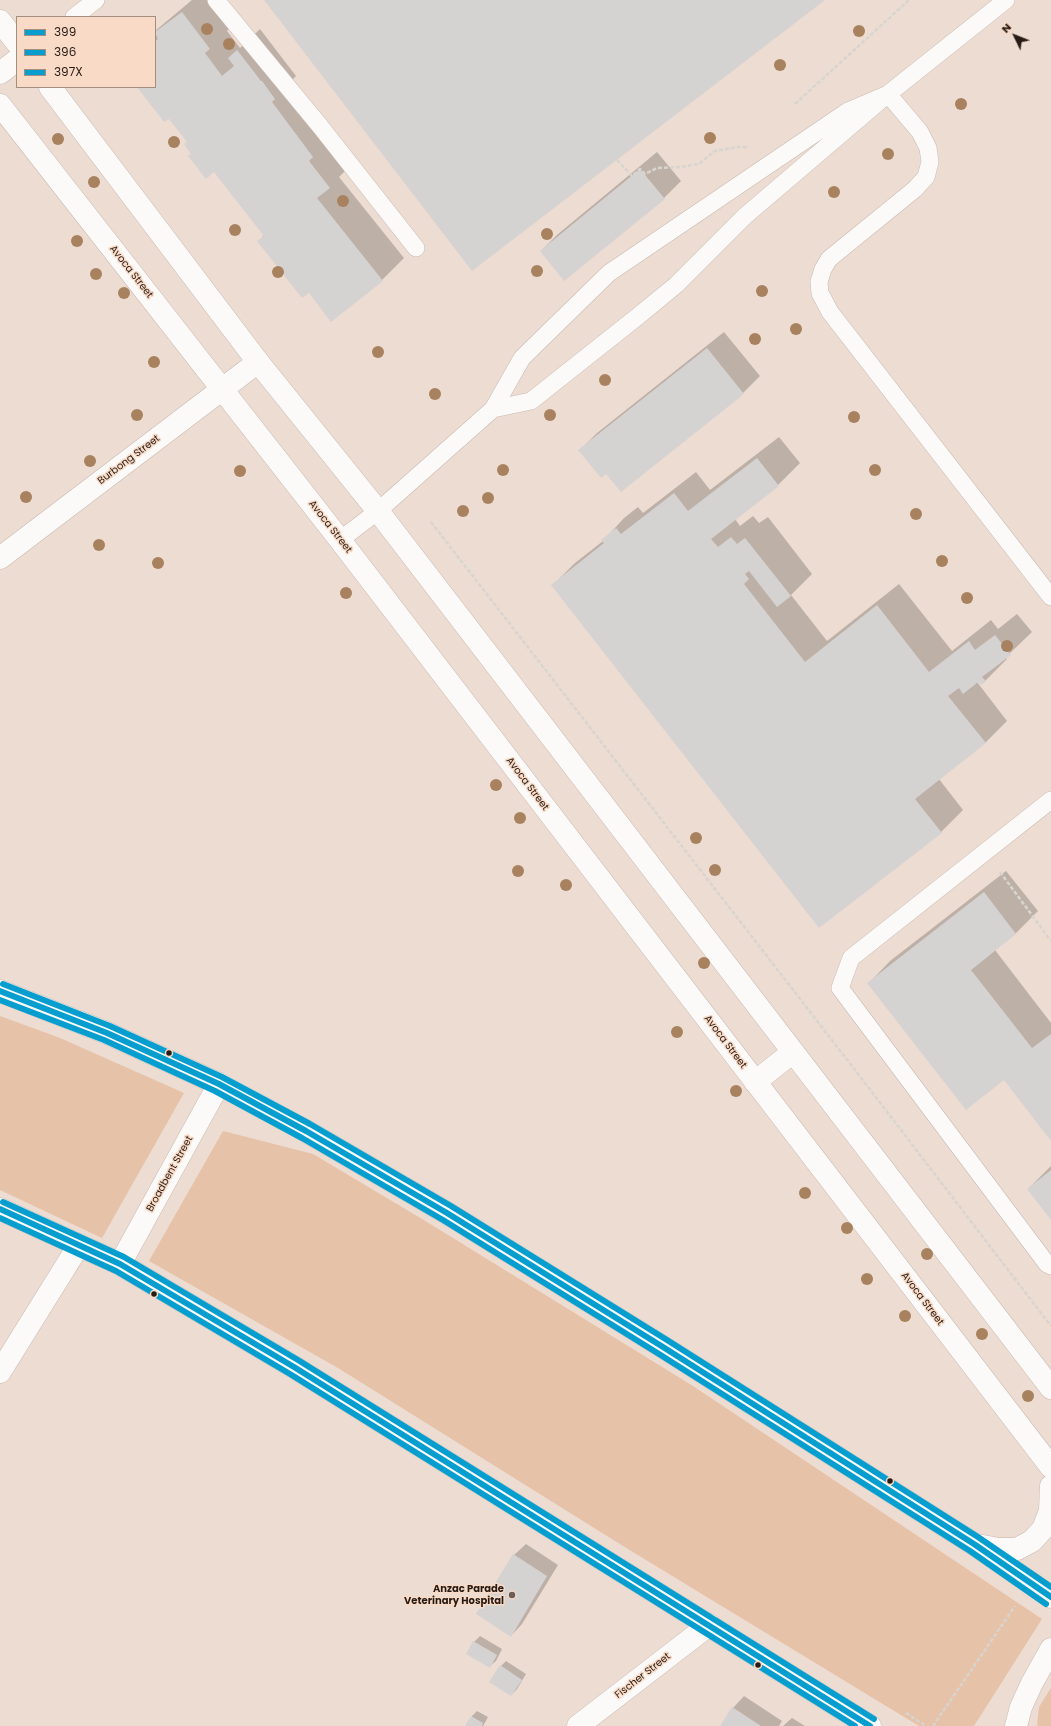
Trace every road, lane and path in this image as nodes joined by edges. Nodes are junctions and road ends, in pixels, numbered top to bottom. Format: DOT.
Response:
graph roads {
  1 [pos="96,0"];
  2 [pos="216,0"];
  3 [pos="909,0"];
  4 [pos="1006,0"];
  5 [pos="75,16"];
  6 [pos="0,21"];
  7 [pos="16,42"];
  8 [pos="16,61"];
  9 [pos="0,74"];
  10 [pos="51,88"];
  11 [pos="888,94"];
  12 [pos="0,104"];
  13 [pos="795,104"];
  14 [pos="751,147"];
  15 [pos="617,160"];
  16 [pos="416,248"];
  17 [pos="258,362"];
  18 [pos="223,388"];
  19 [pos="493,409"];
  20 [pos="378,511"];
  21 [pos="431,522"];
  22 [pos="340,540"];
  23 [pos="0,558"];
  24 [pos="1051,597"];
  25 [pos="1051,800"];
  26 [pos="985,852"];
  27 [pos="1051,941"];
  28 [pos="0,991"];
  29 [pos="793,1052"];
  30 [pos="755,1082"];
  31 [pos="219,1084"];
  32 [pos="0,1209"];
  33 [pos="79,1245"];
  34 [pos="120,1264"];
  35 [pos="1051,1266"];
  36 [pos="1051,1326"];
  37 [pos="0,1372"];
  38 [pos="1051,1388"];
  39 [pos="1051,1467"];
  40 [pos="1051,1486"];
  41 [pos="974,1544"];
  42 [pos="1051,1597"];
  43 [pos="1018,1601"];
  44 [pos="709,1625"];
  45 [pos="1051,1649"];
  46 [pos="906,1713"];
  47 [pos="578,1726"];
  48 [pos="870,1726"];
  49 [pos="926,1726"];
  50 [pos="933,1726"];
  51 [pos="1016,1726"];
  1 -- 5 [label="lane"];
  2 -- 16 [label="lane"];
  3 -- 13 [label="path"];
  4 -- 11 [label="lane"];
  6 -- 7 [label="main road"];
  8 -- 9 [label="main road"];
  10 -- 17 [label="main road"];
  11 -- 19 [label="lane"];
  11 -- 19 [label="lane"];
  11 -- 24 [label="lane"];
  12 -- 18 [label="main road, Avoca Street"];
  14 -- 15 [label="path"];
  17 -- 18 [label="main road, Burbong Street"];
  17 -- 20 [label="main road"];
  18 -- 22 [label="main road, Avoca Street"];
  18 -- 23 [label="main road, Burbong Street"];
  19 -- 20 [label="lane"];
  20 -- 22 [label="lane"];
  20 -- 29 [label="main road"];
  21 -- 36 [label="path"];
  22 -- 30 [label="main road, Avoca Street"];
  25 -- 26 [label="lane"];
  26 -- 27 [label="path"];
  26 -- 35 [label="lane"];
  28 -- 31 [label="main road"];
  29 -- 30 [label="main road"];
  29 -- 38 [label="main road"];
  30 -- 39 [label="main road, Avoca Street"];
  31 -- 34 [label="main road, Broadbent Street"];
  31 -- 41 [label="main road"];
  32 -- 33 [label="main road"];
  33 -- 34 [label="main road"];
  33 -- 37 [label="main road"];
  34 -- 44 [label="main road"];
  40 -- 41 [label="main road"];
  41 -- 42 [label="main road"];
  43 -- 50 [label="path"];
  44 -- 47 [label="main road, Fischer Street"];
  44 -- 48 [label="main road"];
  45 -- 51 [label="main road"];
  46 -- 49 [label="path"];
}
